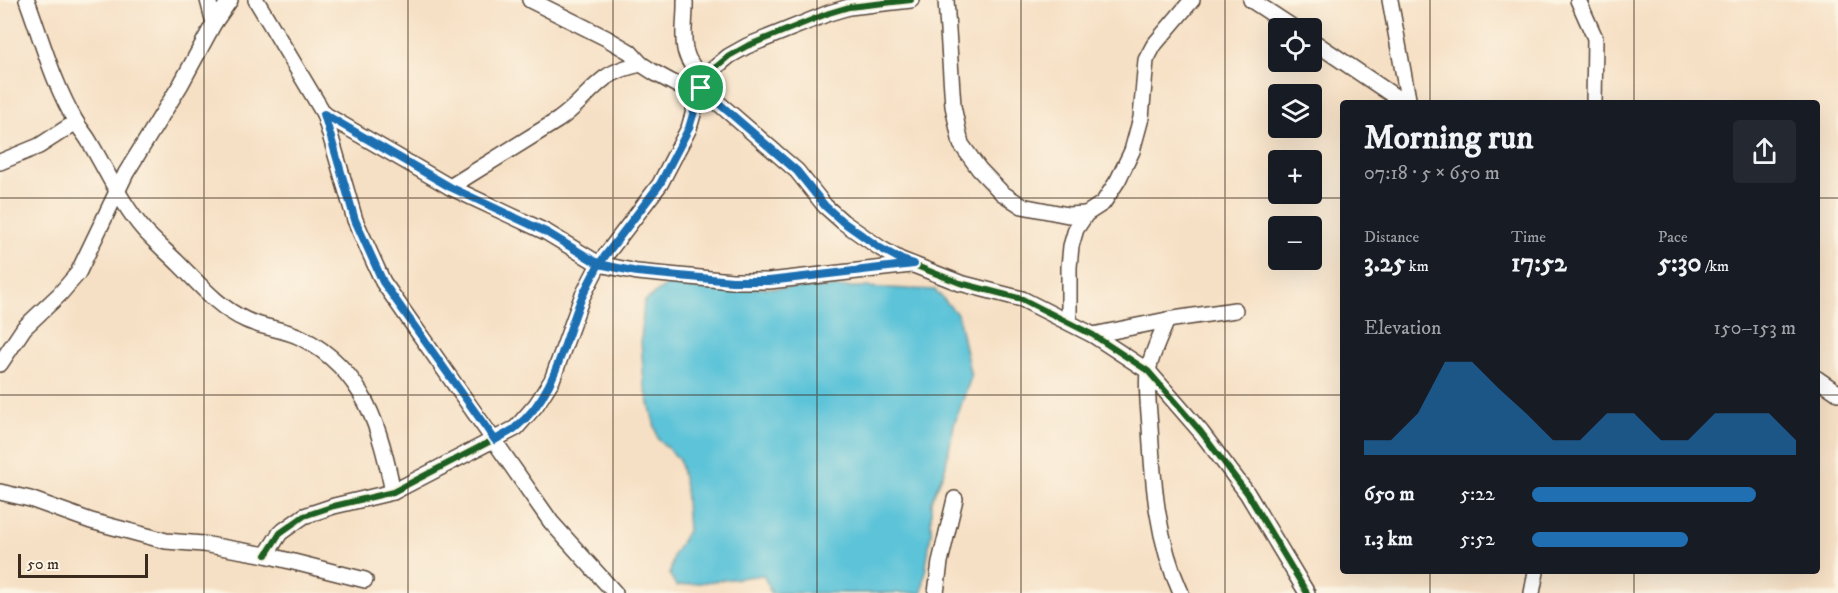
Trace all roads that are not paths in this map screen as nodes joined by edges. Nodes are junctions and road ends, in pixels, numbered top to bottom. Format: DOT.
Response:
graph roads {
  1 [pos="27,0"];
  2 [pos="208,0"];
  3 [pos="230,0"];
  4 [pos="256,0"];
  5 [pos="530,0"];
  6 [pos="685,0"];
  7 [pos="911,0"];
  8 [pos="946,0"];
  9 [pos="1192,0"];
  10 [pos="1251,0"];
  11 [pos="1390,0"];
  12 [pos="1578,0"];
  13 [pos="844,4"];
  14 [pos="1279,18"];
  15 [pos="214,23"];
  16 [pos="1322,47"];
  17 [pos="641,64"];
  18 [pos="701,87"];
  19 [pos="1402,100"];
  20 [pos="1407,100"];
  21 [pos="1594,100"];
  22 [pos="324,114"];
  23 [pos="76,122"];
  24 [pos="0,162"];
  25 [pos="450,187"];
  26 [pos="117,193"];
  27 [pos="1086,214"];
  28 [pos="599,264"];
  29 [pos="914,264"];
  30 [pos="1234,310"];
  31 [pos="1167,320"];
  32 [pos="1069,321"];
  33 [pos="1093,335"];
  34 [pos="0,364"];
  35 [pos="1148,371"];
  36 [pos="1820,381"];
  37 [pos="1838,393"];
  38 [pos="495,440"];
  39 [pos="0,492"];
  40 [pos="393,492"];
  41 [pos="954,499"];
  42 [pos="266,555"];
  43 [pos="1536,574"];
  44 [pos="365,580"];
  45 [pos="615,593"];
  46 [pos="936,593"];
  47 [pos="1181,593"];
  48 [pos="1307,593"];
  49 [pos="1532,593"];
  1 -- 23 [label="street"];
  2 -- 15 [label="street"];
  3 -- 15 [label="street"];
  4 -- 22 [label="street"];
  5 -- 17 [label="street"];
  6 -- 18 [label="street"];
  7 -- 13 [label="street"];
  8 -- 27 [label="street"];
  9 -- 27 [label="street"];
  10 -- 14 [label="street"];
  11 -- 20 [label="street"];
  12 -- 21 [label="street"];
  13 -- 18 [label="street"];
  15 -- 26 [label="street"];
  16 -- 19 [label="street"];
  17 -- 18 [label="street"];
  17 -- 25 [label="street"];
  18 -- 28 [label="street"];
  18 -- 29 [label="street"];
  22 -- 25 [label="street"];
  22 -- 38 [label="street"];
  23 -- 24 [label="street"];
  23 -- 26 [label="street"];
  25 -- 28 [label="street"];
  26 -- 34 [label="street"];
  26 -- 40 [label="street"];
  27 -- 32 [label="street"];
  28 -- 29 [label="street"];
  28 -- 38 [label="street"];
  29 -- 32 [label="street"];
  30 -- 31 [label="street"];
  31 -- 33 [label="street"];
  31 -- 35 [label="street"];
  32 -- 33 [label="street"];
  33 -- 35 [label="street"];
  35 -- 47 [label="street"];
  35 -- 48 [label="street"];
  36 -- 37 [label="street"];
  38 -- 40 [label="street"];
  38 -- 45 [label="street"];
  39 -- 42 [label="street"];
  40 -- 42 [label="street"];
  41 -- 46 [label="street"];
  42 -- 44 [label="street"];
  43 -- 49 [label="street"];
}
